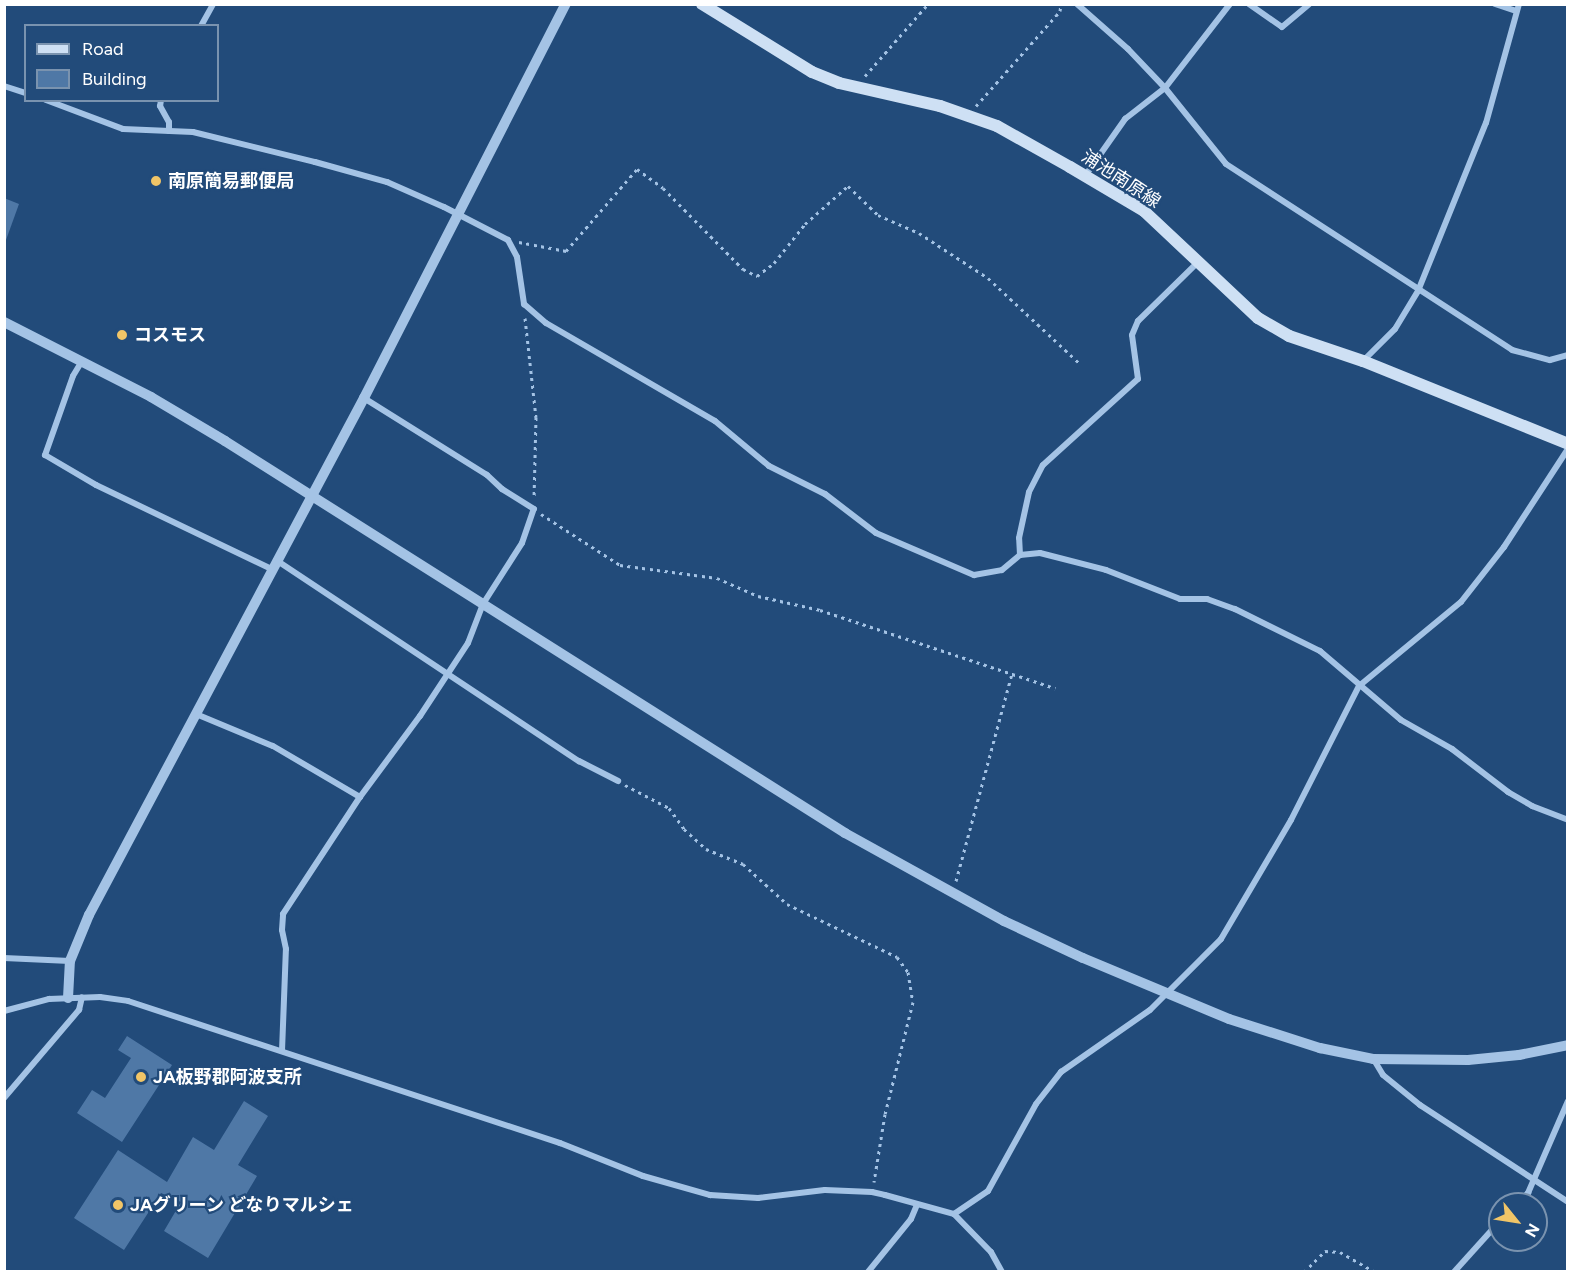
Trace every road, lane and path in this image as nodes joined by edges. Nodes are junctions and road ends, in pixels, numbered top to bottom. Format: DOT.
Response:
graph roads {
  1 [pos="213,4"];
  2 [pos="566,4"];
  3 [pos="702,4"];
  4 [pos="928,4"];
  5 [pos="1061,4"];
  6 [pos="1077,4"];
  7 [pos="1230,4"];
  8 [pos="1249,4"];
  9 [pos="1309,4"];
  10 [pos="1495,4"];
  11 [pos="1517,8"];
  12 [pos="202,24"];
  13 [pos="4,86"];
  14 [pos="856,86"];
  15 [pos="1165,88"];
  16 [pos="24,92"];
  17 [pos="51,102"];
  18 [pos="161,102"];
  19 [pos="968,116"];
  20 [pos="169,131"];
  21 [pos="1085,176"];
  22 [pos="457,214"];
  23 [pos="508,240"];
  24 [pos="1198,262"];
  25 [pos="1418,291"];
  26 [pos="524,304"];
  27 [pos="4,322"];
  28 [pos="1568,355"];
  29 [pos="82,361"];
  30 [pos="1363,361"];
  31 [pos="1079,363"];
  32 [pos="363,398"];
  33 [pos="1568,444"];
  34 [pos="1568,449"];
  35 [pos="311,494"];
  36 [pos="534,509"];
  37 [pos="1020,555"];
  38 [pos="273,564"];
  39 [pos="483,604"];
  40 [pos="450,673"];
  41 [pos="1012,674"];
  42 [pos="1359,686"];
  43 [pos="1055,688"];
  44 [pos="196,714"];
  45 [pos="618,781"];
  46 [pos="360,797"];
  47 [pos="1568,819"];
  48 [pos="952,894"];
  49 [pos="4,958"];
  50 [pos="70,961"];
  51 [pos="1168,994"];
  52 [pos="82,997"];
  53 [pos="68,998"];
  54 [pos="4,1011"];
  55 [pos="1568,1045"];
  56 [pos="282,1051"];
  57 [pos="1373,1059"];
  58 [pos="4,1098"];
  59 [pos="1568,1101"];
  60 [pos="1534,1180"];
  61 [pos="872,1192"];
  62 [pos="1528,1192"];
  63 [pos="1568,1202"];
  64 [pos="917,1205"];
  65 [pos="954,1214"];
  66 [pos="1488,1234"];
  67 [pos="868,1272"];
  68 [pos="1002,1272"];
  69 [pos="1304,1272"];
  70 [pos="1375,1272"];
  71 [pos="1454,1272"];
  1 -- 12 [label="street"];
  2 -- 22 [label="street"];
  3 -- 14 [label="main road, 浦池南原線"];
  4 -- 14 [label="path"];
  5 -- 19 [label="path"];
  6 -- 15 [label="street"];
  7 -- 15 [label="street"];
  8 -- 9 [label="street"];
  10 -- 11 [label="street"];
  11 -- 25 [label="street"];
  13 -- 16 [label="street"];
  14 -- 19 [label="main road, 浦池南原線"];
  15 -- 21 [label="street"];
  15 -- 25 [label="street"];
  17 -- 20 [label="street"];
  18 -- 20 [label="street"];
  19 -- 21 [label="main road, 浦池南原線"];
  20 -- 22 [label="street"];
  21 -- 24 [label="main road, 浦池南原線"];
  22 -- 23 [label="street"];
  22 -- 32 [label="street"];
  23 -- 26 [label="street"];
  23 -- 31 [label="path"];
  24 -- 30 [label="main road, 浦池南原線"];
  24 -- 37 [label="street"];
  25 -- 28 [label="street"];
  25 -- 30 [label="street"];
  26 -- 36 [label="path"];
  26 -- 37 [label="street"];
  27 -- 29 [label="street"];
  29 -- 35 [label="street"];
  29 -- 38 [label="street"];
  30 -- 33 [label="main road, 浦池南原線"];
  32 -- 35 [label="street"];
  32 -- 36 [label="street"];
  34 -- 42 [label="street"];
  35 -- 38 [label="street"];
  35 -- 39 [label="street"];
  36 -- 39 [label="street"];
  36 -- 41 [label="path"];
  37 -- 42 [label="street"];
  38 -- 40 [label="street"];
  38 -- 44 [label="street"];
  39 -- 40 [label="street"];
  39 -- 48 [label="street"];
  40 -- 45 [label="street"];
  40 -- 46 [label="street"];
  41 -- 43 [label="path"];
  41 -- 48 [label="path"];
  42 -- 47 [label="street"];
  42 -- 51 [label="street"];
  44 -- 46 [label="street"];
  44 -- 50 [label="street"];
  45 -- 61 [label="path"];
  46 -- 56 [label="street"];
  48 -- 51 [label="street"];
  49 -- 50 [label="street"];
  50 -- 53 [label="street"];
  51 -- 57 [label="street"];
  51 -- 65 [label="street"];
  52 -- 53 [label="street"];
  52 -- 56 [label="street"];
  52 -- 58 [label="street"];
  53 -- 54 [label="street"];
  55 -- 57 [label="street"];
  56 -- 61 [label="street"];
  57 -- 60 [label="street"];
  59 -- 60 [label="street"];
  60 -- 62 [label="street"];
  60 -- 63 [label="street"];
  61 -- 64 [label="street"];
  64 -- 65 [label="street"];
  64 -- 67 [label="street"];
  65 -- 68 [label="street"];
  66 -- 71 [label="street"];
  69 -- 70 [label="path"];
}
